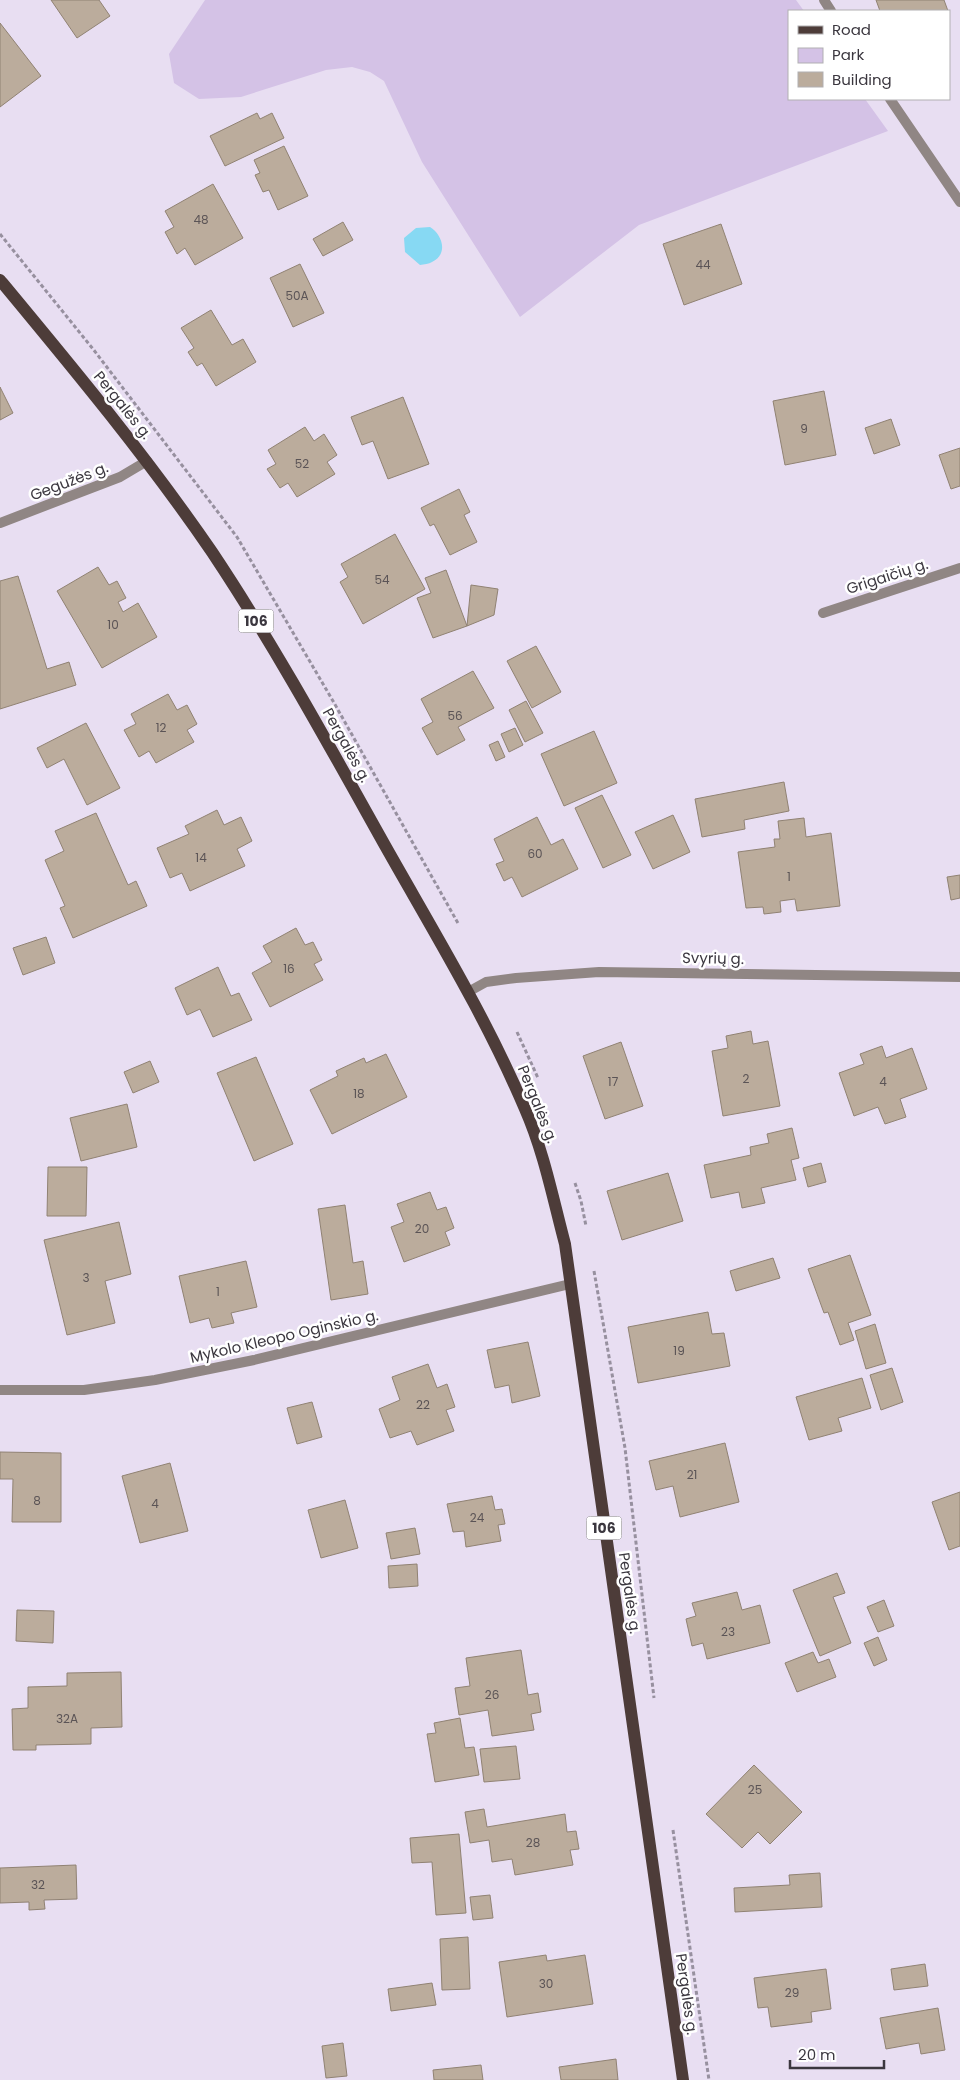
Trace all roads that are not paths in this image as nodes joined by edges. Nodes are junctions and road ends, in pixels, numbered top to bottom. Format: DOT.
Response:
graph roads {
  1 [pos="891,100"];
  2 [pos="960,202"];
  3 [pos="0,280"];
  4 [pos="147,461"];
  5 [pos="0,523"];
  6 [pos="960,568"];
  7 [pos="823,612"];
  8 [pos="960,977"];
  9 [pos="468,992"];
  10 [pos="570,1284"];
  11 [pos="0,1390"];
  12 [pos="683,2080"];
  1 -- 2 [label="street"];
  3 -- 4 [label="main road, Pergalės g. / 106"];
  4 -- 5 [label="street, Gegužės g."];
  4 -- 9 [label="main road, Pergalės g. / 106"];
  6 -- 7 [label="street, Grigaičių g."];
  8 -- 9 [label="street, Svyrių g."];
  9 -- 10 [label="main road, Pergalės g. / 106"];
  10 -- 11 [label="street, Mykolo Kleopo Oginskio g."];
  10 -- 12 [label="main road, Pergalės g. / 106"];
}
